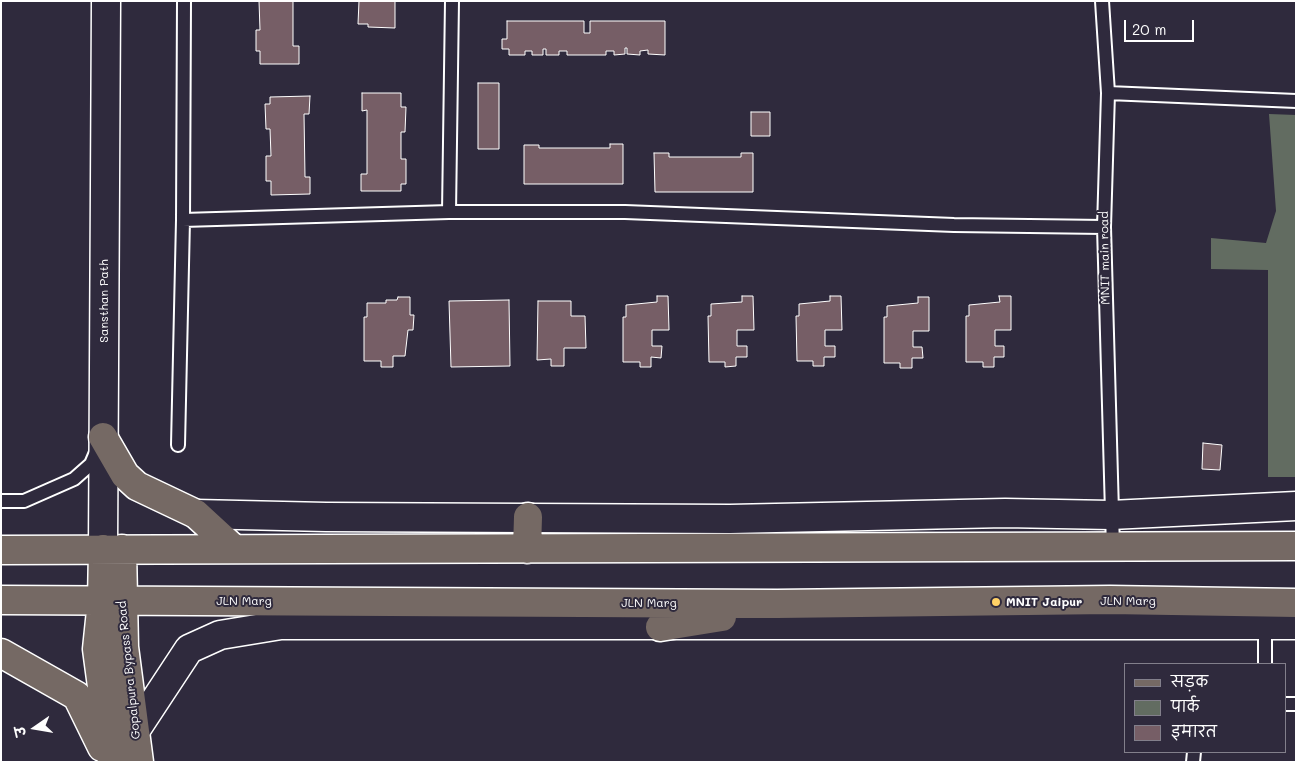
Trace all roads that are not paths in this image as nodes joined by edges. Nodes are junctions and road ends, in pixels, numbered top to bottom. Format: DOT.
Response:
graph roads {
  1 [pos="106,1"];
  2 [pos="184,1"];
  3 [pos="452,1"];
  4 [pos="1102,1"];
  5 [pos="1108,93"];
  6 [pos="1296,101"];
  7 [pos="449,212"];
  8 [pos="183,220"];
  9 [pos="1104,227"];
  10 [pos="103,437"];
  11 [pos="178,445"];
  12 [pos="1,501"];
  13 [pos="1296,506"];
  14 [pos="196,514"];
  15 [pos="1111,515"];
  16 [pos="528,517"];
  17 [pos="1296,546"];
  18 [pos="112,549"];
  19 [pos="234,549"];
  20 [pos="527,549"];
  21 [pos="1113,549"];
  22 [pos="1,550"];
  23 [pos="1,600"];
  24 [pos="112,601"];
  25 [pos="1296,603"];
  26 [pos="777,604"];
  27 [pos="1111,613"];
  28 [pos="1265,626"];
  29 [pos="1296,626"];
  30 [pos="660,627"];
  31 [pos="1,653"];
  32 [pos="1265,663"];
  33 [pos="135,731"];
  34 [pos="111,762"];
  35 [pos="139,762"];
  1 -- 10 [label="street, Sansthan Path"];
  2 -- 8 [label="lane"];
  3 -- 7 [label="lane"];
  4 -- 5 [label="lane, MNIT main road"];
  5 -- 6 [label="lane"];
  5 -- 9 [label="lane, MNIT main road"];
  7 -- 8 [label="lane"];
  7 -- 9 [label="lane"];
  8 -- 11 [label="lane"];
  9 -- 15 [label="lane, MNIT main road"];
  10 -- 12 [label="lane"];
  10 -- 14 [label="main road"];
  10 -- 18 [label="street, Sansthan Path"];
  13 -- 15 [label="street"];
  14 -- 16 [label="street"];
  14 -- 19 [label="main road"];
  15 -- 16 [label="street"];
  15 -- 21 [label="lane, MNIT main road"];
  16 -- 20 [label="main road"];
  17 -- 21 [label="main road"];
  18 -- 19 [label="main road"];
  18 -- 22 [label="main road"];
  18 -- 24 [label="main road"];
  19 -- 20 [label="main road"];
  20 -- 21 [label="main road"];
  23 -- 24 [label="main road, JLN Marg"];
  24 -- 26 [label="main road, JLN Marg"];
  24 -- 33 [label="main road, Gopalpura Bypass Road"];
  24 -- 34 [label="main road, Gopalpura Bypass Road"];
  25 -- 27 [label="main road, JLN Marg"];
  26 -- 27 [label="main road, JLN Marg"];
  26 -- 30 [label="main road"];
  27 -- 28 [label="street"];
  27 -- 30 [label="street"];
  28 -- 29 [label="street"];
  28 -- 32 [label="lane"];
  30 -- 33 [label="street"];
  31 -- 34 [label="main road"];
  33 -- 35 [label="main road, Gopalpura Bypass Road"];
}
